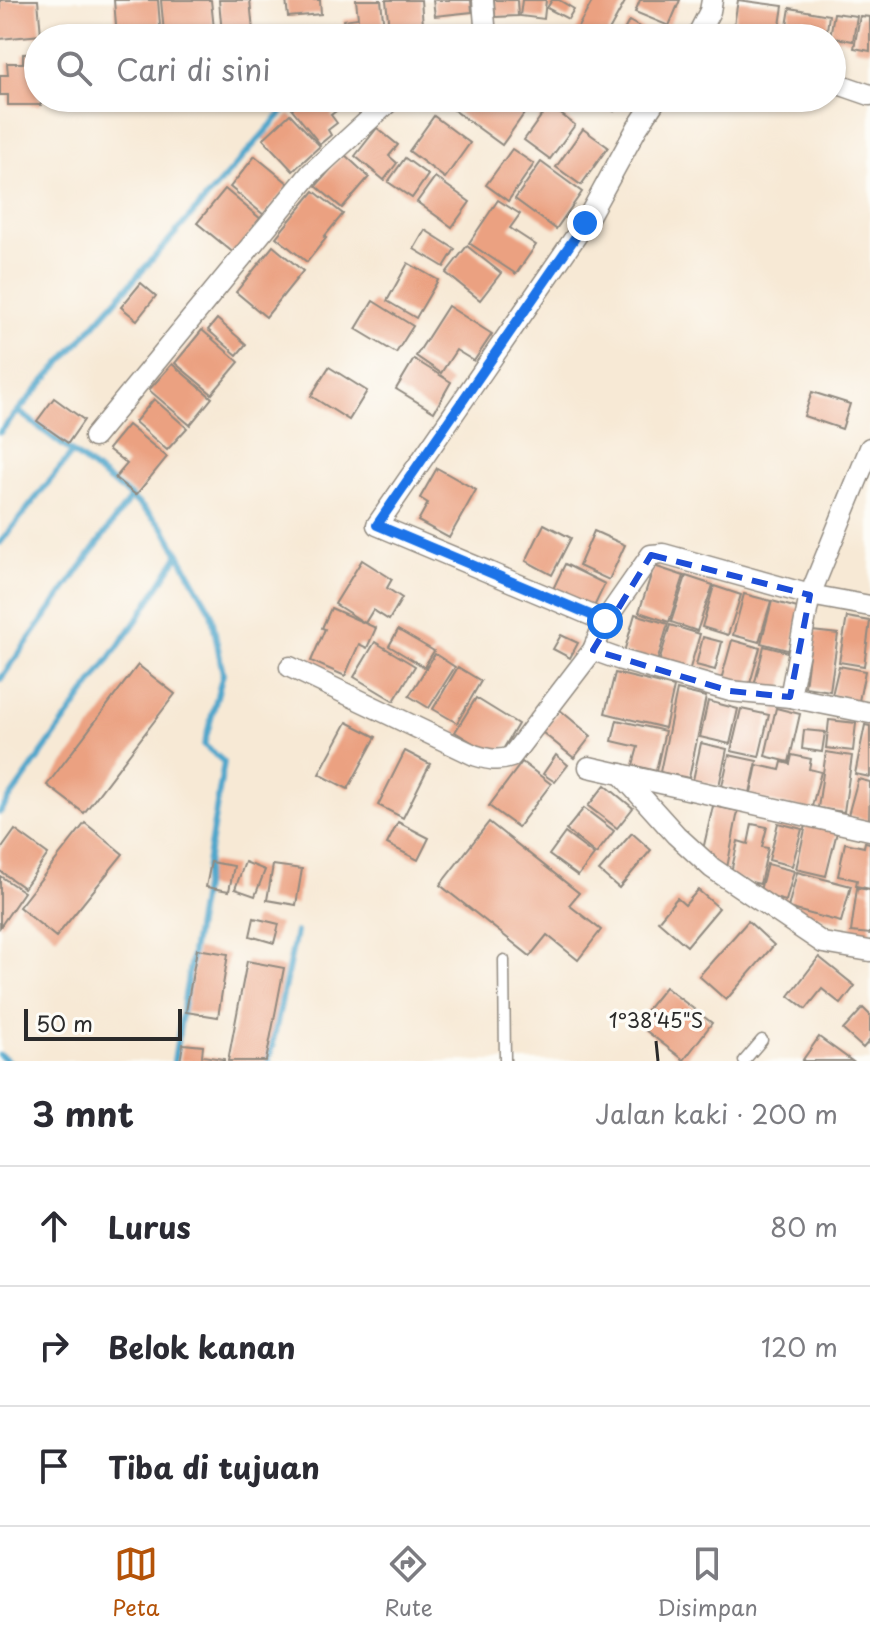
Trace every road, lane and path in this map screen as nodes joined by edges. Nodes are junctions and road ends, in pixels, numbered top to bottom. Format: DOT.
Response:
graph roads {
  1 [pos="483,0"];
  2 [pos="712,0"];
  3 [pos="485,24"];
  4 [pos="703,24"];
  5 [pos="846,87"];
  6 [pos="870,95"];
  7 [pos="378,112"];
  8 [pos="648,112"];
  9 [pos="94,437"];
  10 [pos="870,448"];
  11 [pos="810,595"];
  12 [pos="870,606"];
  13 [pos="605,621"];
  14 [pos="593,650"];
  15 [pos="290,667"];
  16 [pos="790,697"];
  17 [pos="870,713"];
  18 [pos="589,767"];
  19 [pos="621,774"];
  20 [pos="870,830"];
  21 [pos="870,951"];
  22 [pos="504,960"];
  23 [pos="762,1040"];
  24 [pos="505,1061"];
  25 [pos="744,1061"];
  1 -- 3 [label="street"];
  2 -- 4 [label="street"];
  5 -- 6 [label="street"];
  7 -- 9 [label="street"];
  8 -- 13 [label="street"];
  10 -- 11 [label="street"];
  11 -- 12 [label="street"];
  11 -- 13 [label="street"];
  11 -- 16 [label="street"];
  13 -- 14 [label="street"];
  14 -- 15 [label="street"];
  14 -- 16 [label="street"];
  16 -- 17 [label="street"];
  18 -- 19 [label="street"];
  19 -- 20 [label="street"];
  19 -- 21 [label="street"];
  22 -- 24 [label="lane"];
  23 -- 25 [label="lane"];
}
